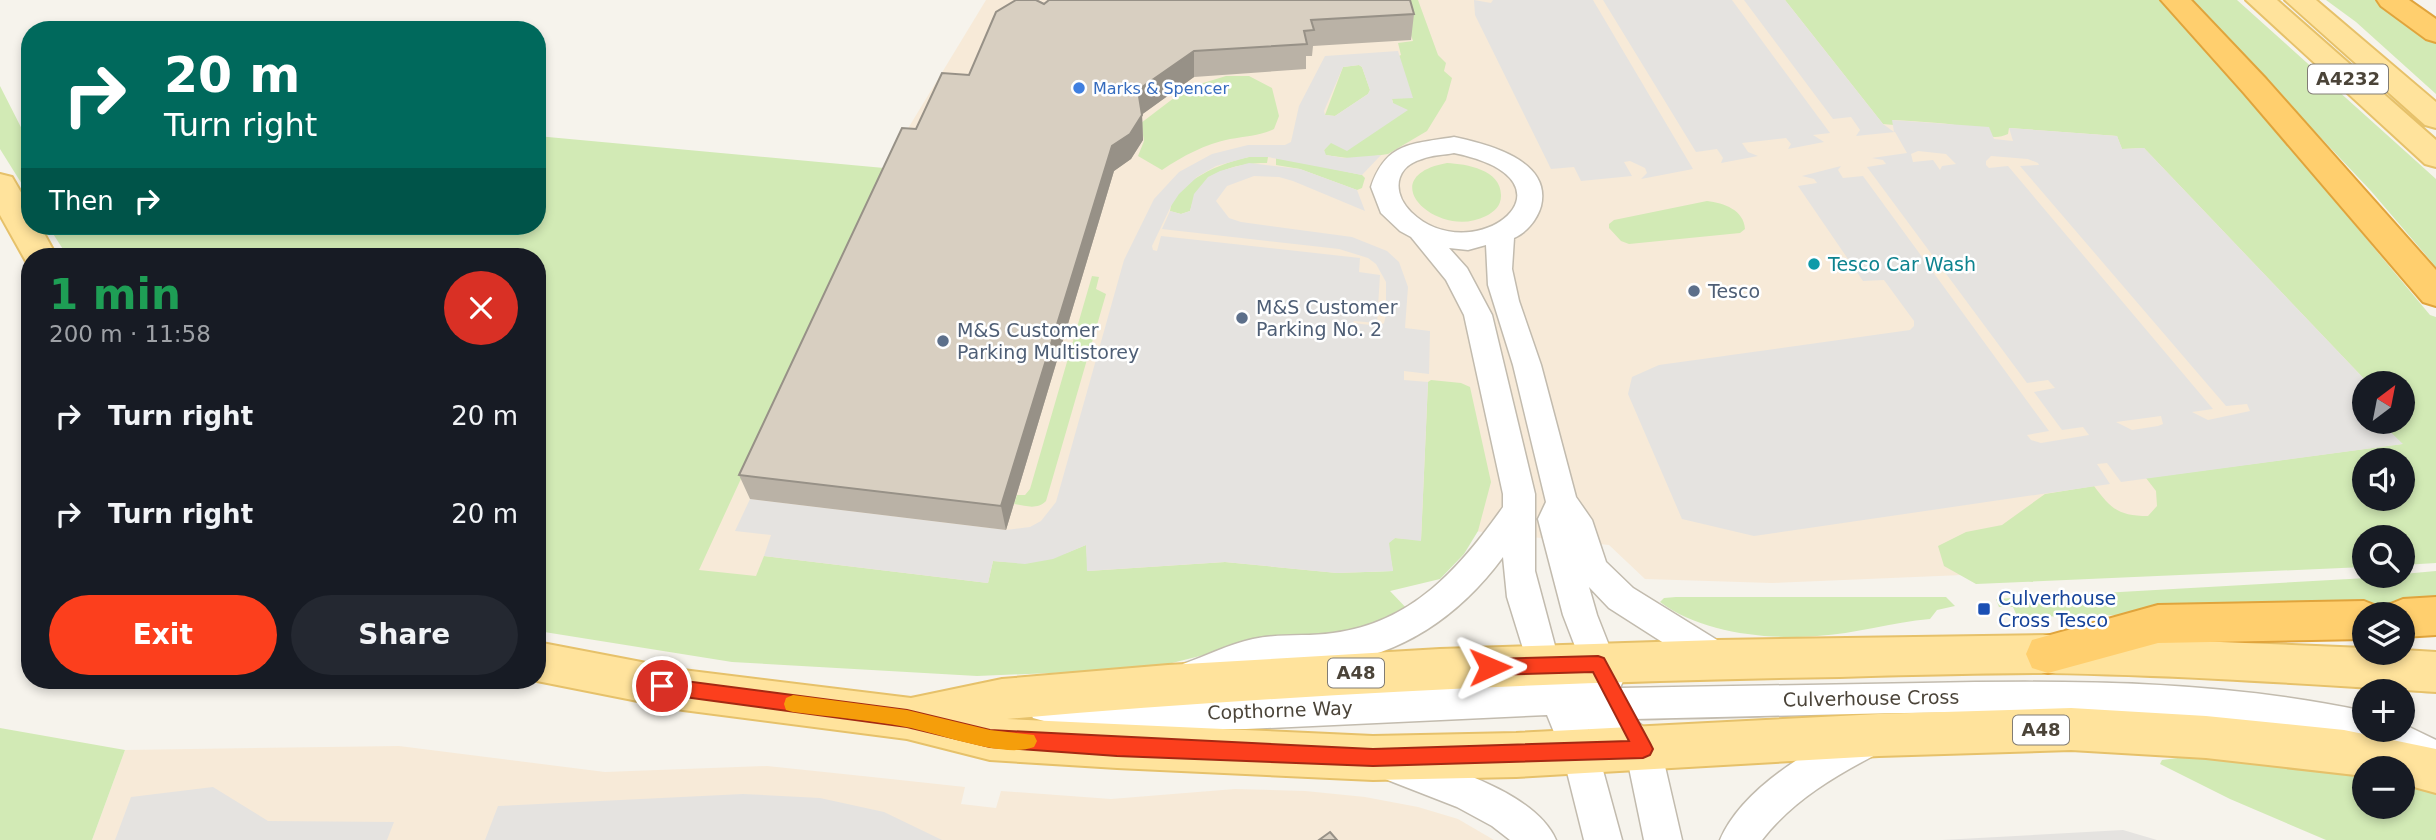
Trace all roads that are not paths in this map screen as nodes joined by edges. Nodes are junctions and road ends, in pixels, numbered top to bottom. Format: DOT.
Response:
graph roads {
  1 [pos="2175,0"];
  2 [pos="2260,0"];
  3 [pos="2300,0"];
  4 [pos="2391,0"];
  5 [pos="2436,33"];
  6 [pos="2436,118"];
  7 [pos="2436,157"];
  8 [pos="0,185"];
  9 [pos="21,223"];
  10 [pos="1422,233"];
  11 [pos="1501,234"];
  12 [pos="2436,293"];
  13 [pos="1562,502"];
  14 [pos="1518,511"];
  15 [pos="2436,616"];
  16 [pos="2415,617"];
  17 [pos="2352,620"];
  18 [pos="2048,654"];
  19 [pos="1718,659"];
  20 [pos="546,663"];
  21 [pos="1598,664"];
  22 [pos="2436,672"];
  23 [pos="1552,683"];
  24 [pos="1168,685"];
  25 [pos="1002,699"];
  26 [pos="1618,704"];
  27 [pos="907,718"];
  28 [pos="2352,724"];
  29 [pos="1879,734"];
  30 [pos="2406,742"];
  31 [pos="1643,749"];
  32 [pos="1580,752"];
  33 [pos="1373,758"];
  34 [pos="2436,758"];
  35 [pos="2436,771"];
  36 [pos="1537,840"];
  37 [pos="1603,840"];
  38 [pos="1663,840"];
  39 [pos="1739,840"];
  1 -- 12 [label="highway"];
  2 -- 7 [label="main road, A4232"];
  3 -- 6 [label="main road, A4232"];
  4 -- 5 [label="highway"];
  8 -- 9 [label="main road"];
  10 -- 11 [label="street"];
  10 -- 11 [label="street"];
  10 -- 14 [label="street"];
  11 -- 13 [label="street"];
  13 -- 19 [label="street"];
  13 -- 21 [label="street"];
  14 -- 23 [label="street"];
  14 -- 24 [label="street"];
  15 -- 16 [label="highway"];
  17 -- 18 [label="highway"];
  18 -- 19 [label="main road, A48"];
  18 -- 22 [label="main road, A48"];
  19 -- 21 [label="main road, A48"];
  20 -- 27 [label="main road, A48"];
  21 -- 23 [label="main road, A48"];
  21 -- 26 [label="street"];
  23 -- 24 [label="main road, A48"];
  23 -- 25 [label="street, Copthorne Way"];
  23 -- 26 [label="street, Culverhouse Cross"];
  23 -- 31 [label="street, Copthorne Way"];
  23 -- 32 [label="street"];
  24 -- 25 [label="main road, A48"];
  25 -- 27 [label="main road, A48"];
  26 -- 28 [label="street, Culverhouse Cross"];
  26 -- 31 [label="street"];
  27 -- 33 [label="main road, A48"];
  29 -- 31 [label="main road, A48"];
  29 -- 35 [label="main road, A48"];
  29 -- 39 [label="street"];
  30 -- 34 [label="street"];
  31 -- 32 [label="main road, A48"];
  31 -- 38 [label="street"];
  32 -- 33 [label="main road, A48"];
  32 -- 37 [label="street"];
  33 -- 36 [label="street"];
}
